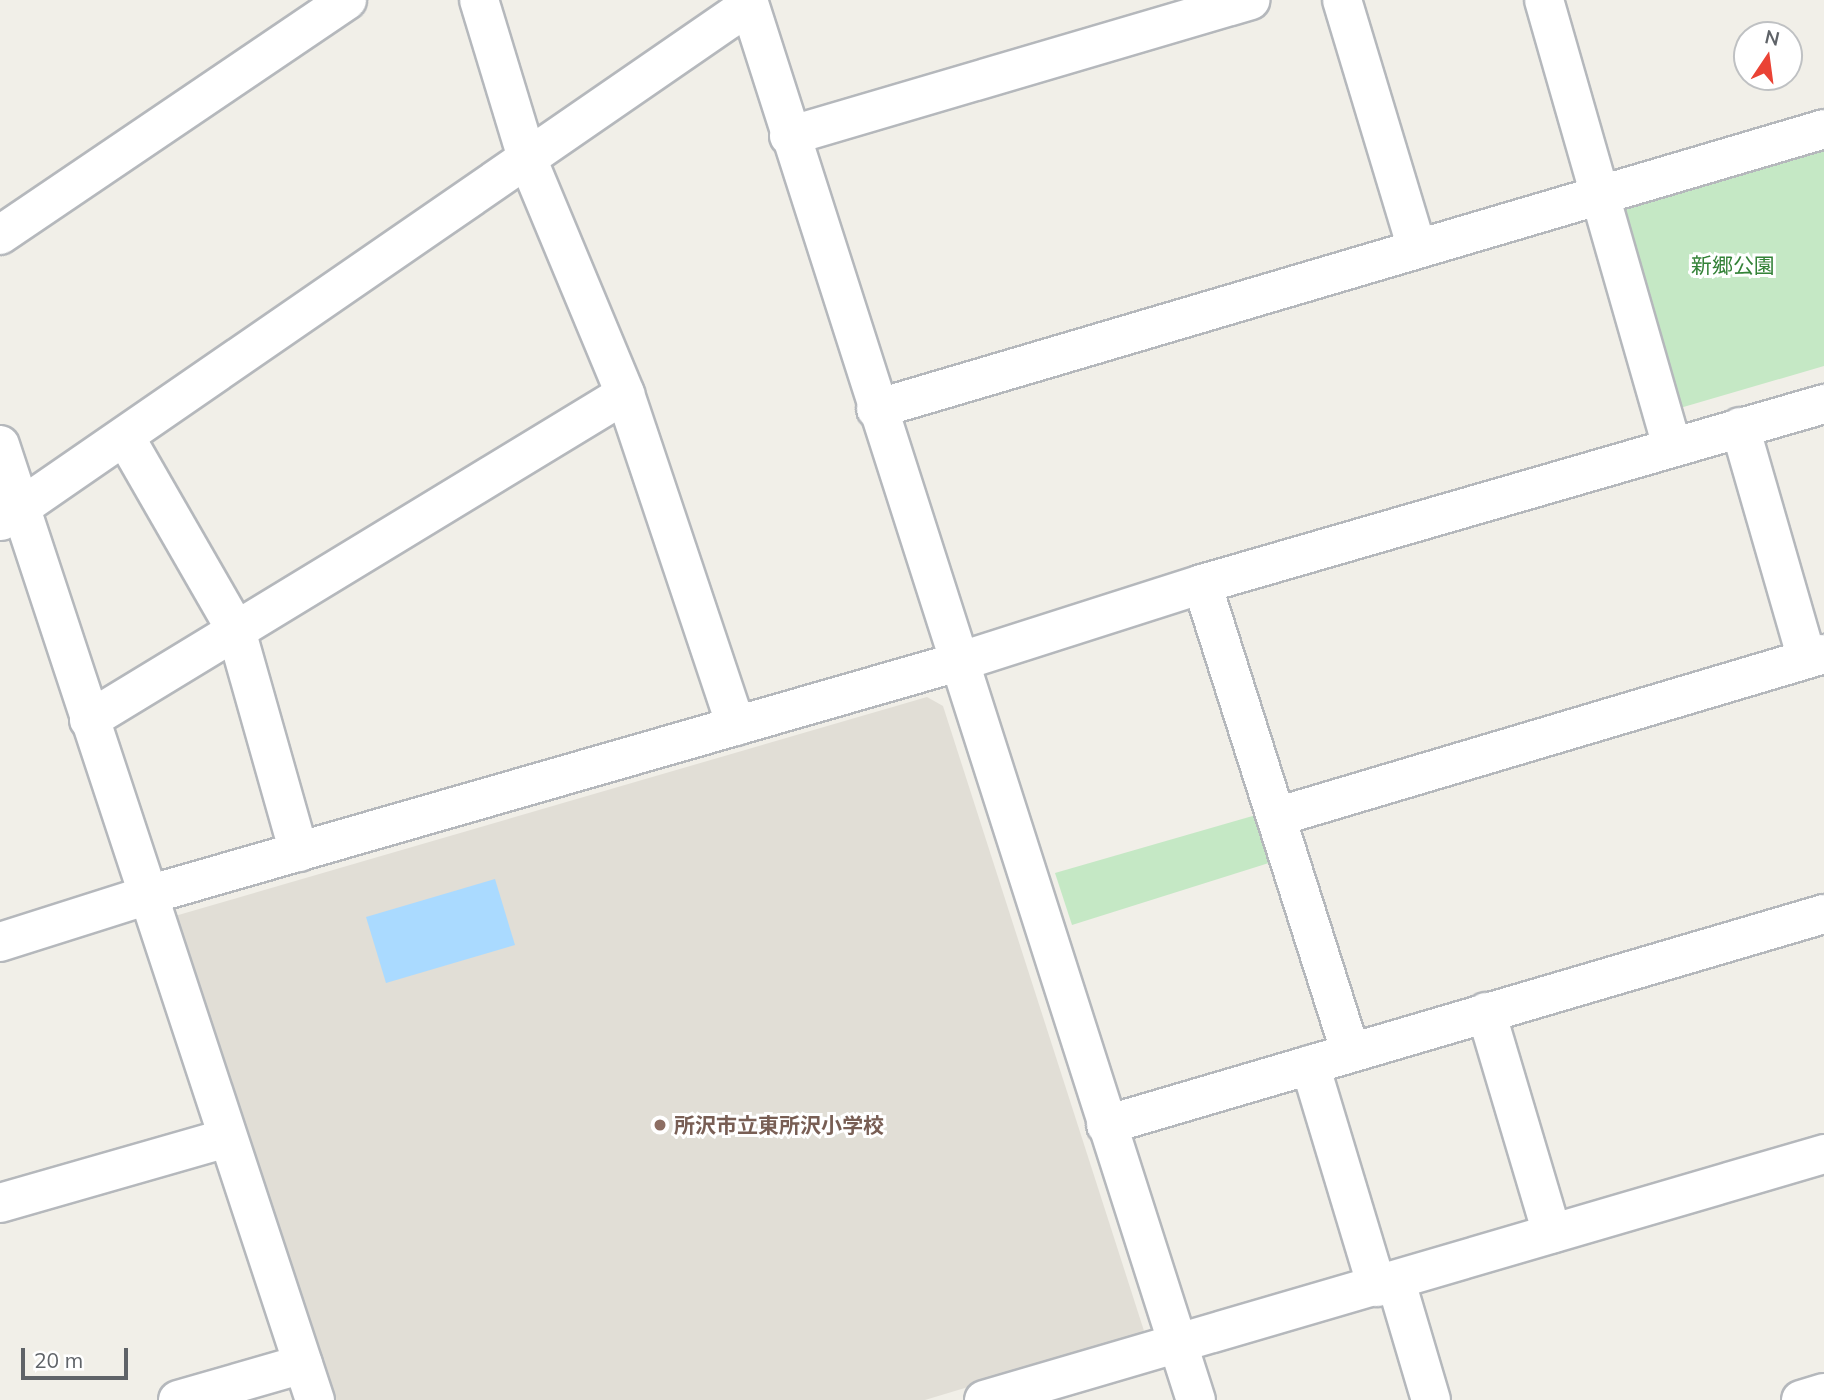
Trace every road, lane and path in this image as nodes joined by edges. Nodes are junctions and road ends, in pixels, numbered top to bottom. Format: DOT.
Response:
graph roads {
  1 [pos="347,0"];
  2 [pos="479,0"];
  3 [pos="1250,0"];
  4 [pos="1342,0"];
  5 [pos="1544,0"];
  6 [pos="748,3"];
  7 [pos="1824,129"];
  8 [pos="789,136"];
  9 [pos="527,158"];
  10 [pos="1602,196"];
  11 [pos="0,235"];
  12 [pos="1417,248"];
  13 [pos="625,394"];
  14 [pos="1824,404"];
  15 [pos="876,409"];
  16 [pos="1740,427"];
  17 [pos="125,437"];
  18 [pos="0,445"];
  19 [pos="1672,446"];
  20 [pos="11,516"];
  21 [pos="1202,584"];
  22 [pos="236,630"];
  23 [pos="1815,656"];
  24 [pos="958,662"];
  25 [pos="89,720"];
  26 [pos="736,726"];
  27 [pos="1276,817"];
  28 [pos="299,852"];
  29 [pos="148,895"];
  30 [pos="1824,914"];
  31 [pos="0,942"];
  32 [pos="1486,1012"];
  33 [pos="1350,1051"];
  34 [pos="1310,1066"];
  35 [pos="1106,1125"];
  36 [pos="227,1138"];
  37 [pos="1824,1154"];
  38 [pos="0,1203"];
  39 [pos="1552,1233"];
  40 [pos="1386,1284"];
  41 [pos="1178,1342"];
  42 [pos="303,1364"];
  43 [pos="1824,1393"];
  44 [pos="178,1400"];
  45 [pos="314,1400"];
  46 [pos="984,1400"];
  47 [pos="1196,1400"];
  48 [pos="1431,1400"];
  49 [pos="1801,1400"];
  1 -- 11 [label="street"];
  2 -- 9 [label="street"];
  3 -- 8 [label="street"];
  4 -- 12 [label="street"];
  5 -- 10 [label="street"];
  6 -- 8 [label="street"];
  6 -- 9 [label="street"];
  7 -- 10 [label="street"];
  8 -- 15 [label="street"];
  9 -- 13 [label="street"];
  9 -- 17 [label="street"];
  10 -- 12 [label="street"];
  10 -- 19 [label="street"];
  12 -- 15 [label="street"];
  13 -- 22 [label="street"];
  13 -- 26 [label="street"];
  14 -- 16 [label="street"];
  15 -- 24 [label="street"];
  16 -- 19 [label="street"];
  16 -- 23 [label="street"];
  17 -- 20 [label="street"];
  17 -- 22 [label="street"];
  18 -- 20 [label="street"];
  19 -- 21 [label="street"];
  20 -- 25 [label="street"];
  21 -- 24 [label="street"];
  21 -- 27 [label="street"];
  22 -- 25 [label="street"];
  22 -- 28 [label="street"];
  23 -- 27 [label="street"];
  24 -- 26 [label="street"];
  24 -- 35 [label="street"];
  25 -- 29 [label="street"];
  26 -- 28 [label="street"];
  27 -- 33 [label="street"];
  28 -- 29 [label="street"];
  29 -- 31 [label="street"];
  29 -- 36 [label="street"];
  30 -- 32 [label="street"];
  32 -- 33 [label="street"];
  32 -- 39 [label="street"];
  33 -- 34 [label="street"];
  34 -- 35 [label="street"];
  34 -- 40 [label="street"];
  35 -- 41 [label="street"];
  36 -- 38 [label="street"];
  36 -- 42 [label="street"];
  37 -- 39 [label="street"];
  39 -- 40 [label="street"];
  40 -- 41 [label="street"];
  40 -- 48 [label="street"];
  41 -- 46 [label="street"];
  41 -- 47 [label="street"];
  42 -- 44 [label="street"];
  42 -- 45 [label="street"];
  43 -- 49 [label="street"];
}
